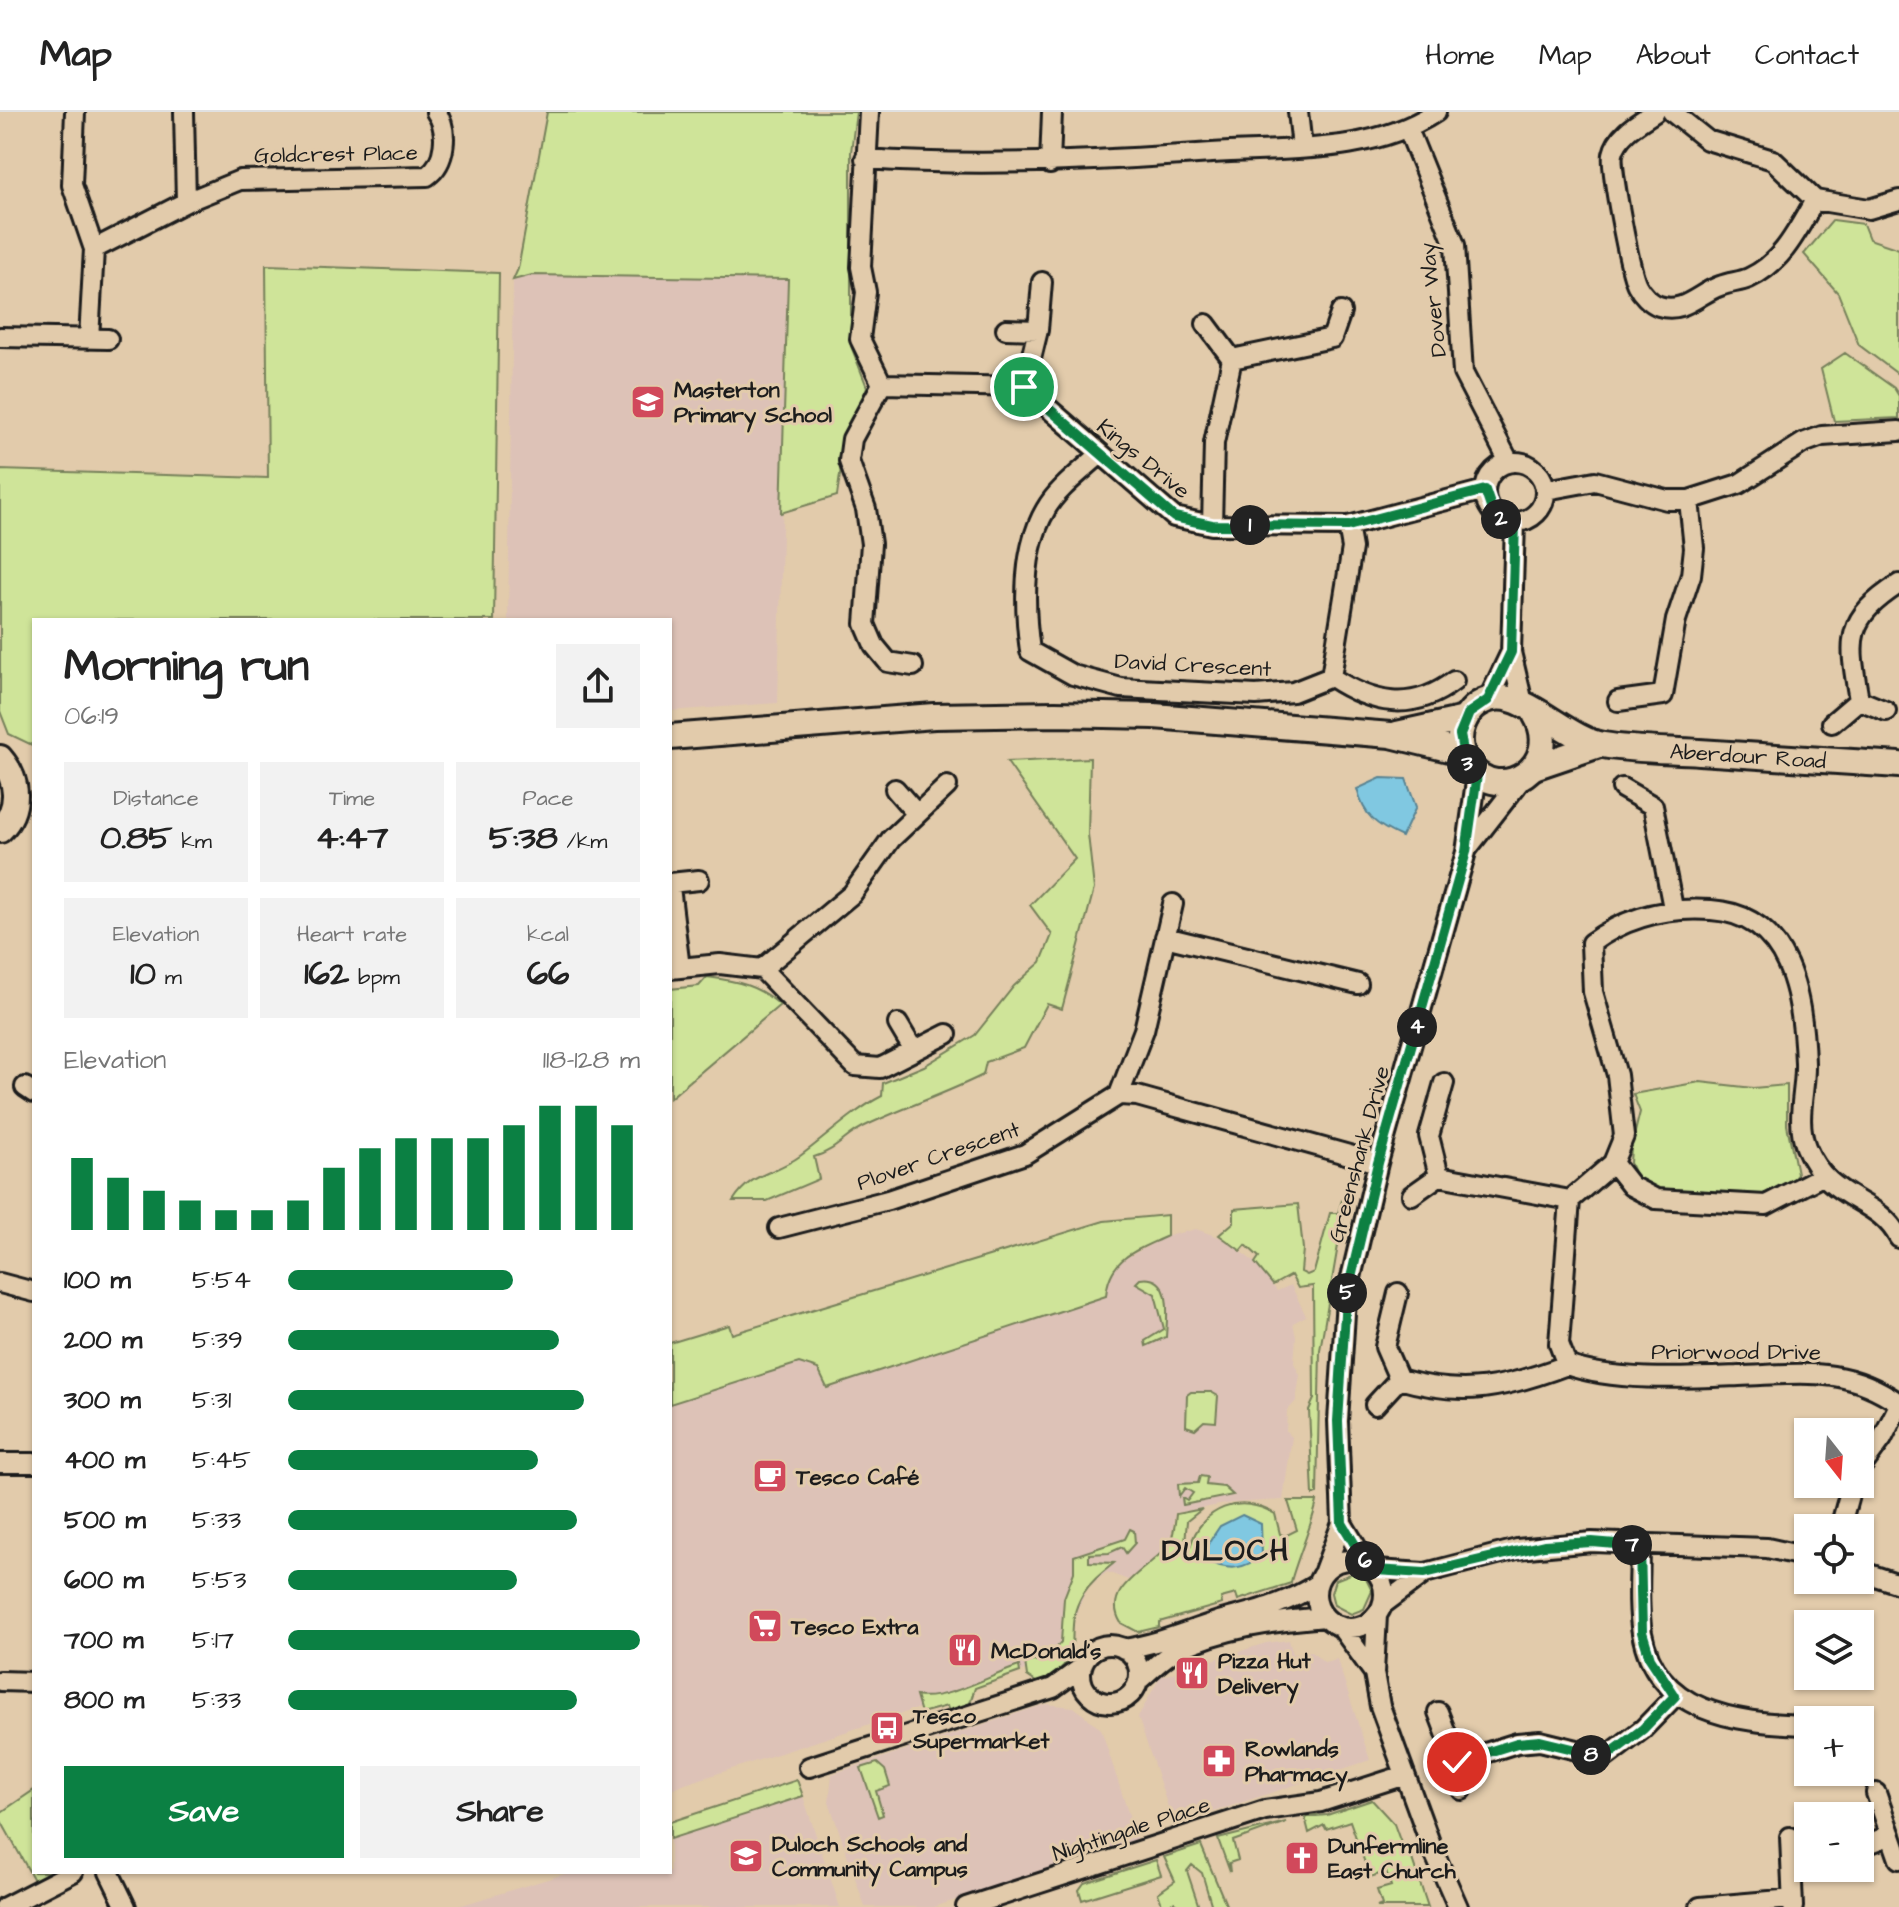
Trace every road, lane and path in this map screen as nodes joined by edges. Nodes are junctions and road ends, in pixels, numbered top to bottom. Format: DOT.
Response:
graph roads {
  1 [pos="75,112"];
  2 [pos="184,112"];
  3 [pos="436,112"];
  4 [pos="869,112"];
  5 [pos="1052,112"];
  6 [pos="1298,112"];
  7 [pos="1436,112"];
  8 [pos="1655,112"];
  9 [pos="1672,112"];
  10 [pos="1408,129"];
  11 [pos="1302,147"];
  12 [pos="865,159"];
  13 [pos="1050,164"];
  14 [pos="1815,200"];
  15 [pos="1899,200"];
  16 [pos="186,202"];
  17 [pos="94,249"];
  18 [pos="1042,282"];
  19 [pos="1341,312"];
  20 [pos="1206,324"];
  21 [pos="1006,329"];
  22 [pos="1038,330"];
  23 [pos="0,337"];
  24 [pos="1332,338"];
  25 [pos="1346,353"];
  26 [pos="1232,359"];
  27 [pos="882,384"];
  28 [pos="1024,387"];
  29 [pos="1899,431"];
  30 [pos="1099,455"];
  31 [pos="1509,462"];
  32 [pos="1485,490"];
  33 [pos="1546,490"];
  34 [pos="1689,500"];
  35 [pos="1515,523"];
  36 [pos="1212,525"];
  37 [pos="1348,526"];
  38 [pos="1899,584"];
  39 [pos="1511,652"];
  40 [pos="913,666"];
  41 [pos="1331,677"];
  42 [pos="1454,681"];
  43 [pos="1663,695"];
  44 [pos="1488,700"];
  45 [pos="1859,700"];
  46 [pos="1618,701"];
  47 [pos="1529,709"];
  48 [pos="1677,710"];
  49 [pos="1886,711"];
  50 [pos="1465,719"];
  51 [pos="1832,723"];
  52 [pos="1391,735"];
  53 [pos="672,737"];
  54 [pos="1599,745"];
  55 [pos="1461,752"];
  56 [pos="5,764"];
  57 [pos="1899,765"];
  58 [pos="1529,771"];
  59 [pos="1477,774"];
  60 [pos="32,775"];
  61 [pos="947,786"];
  62 [pos="1622,788"];
  63 [pos="895,789"];
  64 [pos="32,809"];
  65 [pos="916,813"];
  66 [pos="5,824"];
  67 [pos="1466,852"];
  68 [pos="699,880"];
  69 [pos="672,885"];
  70 [pos="1173,904"];
  71 [pos="1673,908"];
  72 [pos="672,919"];
  73 [pos="1165,937"];
  74 [pos="675,969"];
  75 [pos="762,969"];
  76 [pos="1358,984"];
  77 [pos="898,1024"];
  78 [pos="947,1034"];
  79 [pos="914,1051"];
  80 [pos="1444,1083"];
  81 [pos="1119,1095"];
  82 [pos="1378,1163"];
  83 [pos="1613,1163"];
  84 [pos="1439,1176"];
  85 [pos="1822,1176"];
  86 [pos="1412,1195"];
  87 [pos="1570,1200"];
  88 [pos="779,1228"];
  89 [pos="1899,1238"];
  90 [pos="0,1283"];
  91 [pos="32,1291"];
  92 [pos="1398,1293"];
  93 [pos="1567,1365"];
  94 [pos="1399,1379"];
  95 [pos="1899,1404"];
  96 [pos="1375,1405"];
  97 [pos="1874,1450"];
  98 [pos="0,1463"];
  99 [pos="32,1463"];
  100 [pos="1342,1523"];
  101 [pos="1640,1546"];
  102 [pos="1794,1554"];
  103 [pos="1370,1567"];
  104 [pos="1425,1573"];
  105 [pos="1874,1576"];
  106 [pos="1321,1578"];
  107 [pos="1899,1584"];
  108 [pos="1379,1610"];
  109 [pos="1333,1622"];
  110 [pos="1124,1649"];
  111 [pos="1082,1667"];
  112 [pos="1374,1673"];
  113 [pos="0,1681"];
  114 [pos="1138,1681"];
  115 [pos="32,1682"];
  116 [pos="1053,1688"];
  117 [pos="1092,1696"];
  118 [pos="1675,1696"];
  119 [pos="1438,1712"];
  120 [pos="1794,1724"];
  121 [pos="1457,1762"];
  122 [pos="809,1767"];
  123 [pos="1405,1775"];
  124 [pos="1462,1790"];
  125 [pos="1876,1793"];
  126 [pos="1891,1835"];
  127 [pos="1790,1837"];
  128 [pos="1874,1842"];
  129 [pos="1899,1859"];
  130 [pos="69,1874"];
  131 [pos="110,1874"];
  132 [pos="1792,1903"];
  133 [pos="5,1907"];
  134 [pos="126,1907"];
  135 [pos="966,1907"];
  136 [pos="1458,1907"];
  137 [pos="1700,1907"];
  1 -- 17 [label="street"];
  2 -- 16 [label="street"];
  3 -- 16 [label="street, Goldcrest Place"];
  4 -- 12 [label="street"];
  5 -- 13 [label="street"];
  6 -- 11 [label="street"];
  7 -- 10 [label="street"];
  8 -- 14 [label="street"];
  9 -- 14 [label="street"];
  10 -- 11 [label="street"];
  10 -- 31 [label="street, Dover Way"];
  11 -- 13 [label="street"];
  12 -- 13 [label="street"];
  12 -- 27 [label="street"];
  14 -- 15 [label="street"];
  16 -- 17 [label="street, Goldcrest Place"];
  17 -- 23 [label="street"];
  18 -- 22 [label="street"];
  19 -- 24 [label="street"];
  20 -- 26 [label="street"];
  21 -- 22 [label="street"];
  22 -- 28 [label="street"];
  24 -- 25 [label="street"];
  24 -- 26 [label="street"];
  26 -- 36 [label="street"];
  27 -- 28 [label="street"];
  27 -- 40 [label="street"];
  28 -- 30 [label="street, Kings Drive"];
  29 -- 34 [label="street"];
  30 -- 36 [label="street, Kings Drive"];
  30 -- 41 [label="street, David Crescent"];
  31 -- 32 [label="street"];
  31 -- 33 [label="street"];
  32 -- 35 [label="street"];
  32 -- 37 [label="street, Kings Drive"];
  33 -- 34 [label="street"];
  33 -- 35 [label="street"];
  34 -- 43 [label="street"];
  35 -- 39 [label="street"];
  36 -- 37 [label="street, Kings Drive"];
  37 -- 41 [label="street"];
  38 -- 45 [label="street"];
  39 -- 44 [label="street"];
  39 -- 47 [label="street"];
  41 -- 42 [label="street"];
  43 -- 46 [label="street"];
  43 -- 48 [label="street"];
  44 -- 47 [label="main road, Aberdour Road"];
  44 -- 50 [label="main road"];
  45 -- 49 [label="street"];
  45 -- 51 [label="street"];
  47 -- 54 [label="main road, Aberdour Road"];
  47 -- 58 [label="main road"];
  50 -- 52 [label="main road"];
  50 -- 55 [label="main road"];
  52 -- 53 [label="main road"];
  52 -- 55 [label="main road"];
  54 -- 57 [label="main road, Aberdour Road"];
  54 -- 58 [label="main road, Aberdour Road"];
  55 -- 59 [label="main road"];
  56 -- 60 [label="main road"];
  56 -- 66 [label="main road"];
  58 -- 59 [label="main road, Aberdour Road"];
  58 -- 67 [label="street"];
  59 -- 67 [label="street"];
  61 -- 65 [label="street"];
  62 -- 71 [label="street"];
  63 -- 65 [label="street"];
  64 -- 66 [label="main road"];
  65 -- 75 [label="street"];
  67 -- 82 [label="street, Greenshank Drive"];
  68 -- 69 [label="street"];
  70 -- 73 [label="street"];
  71 -- 83 [label="street"];
  71 -- 85 [label="street"];
  72 -- 74 [label="street"];
  73 -- 76 [label="street"];
  73 -- 81 [label="street"];
  74 -- 75 [label="street"];
  75 -- 79 [label="street"];
  77 -- 79 [label="street"];
  78 -- 79 [label="street"];
  80 -- 84 [label="street"];
  81 -- 82 [label="street"];
  81 -- 88 [label="street, Plover Crescent"];
  82 -- 100 [label="street, Greenshank Drive"];
  83 -- 85 [label="street"];
  83 -- 87 [label="street"];
  84 -- 86 [label="street"];
  84 -- 87 [label="street"];
  85 -- 89 [label="street"];
  87 -- 93 [label="street"];
  90 -- 91 [label="street"];
  92 -- 94 [label="street"];
  93 -- 94 [label="street"];
  93 -- 95 [label="street, Priorwood Drive"];
  94 -- 96 [label="street"];
  95 -- 97 [label="street"];
  98 -- 99 [label="street"];
  100 -- 103 [label="street, Greenshank Drive"];
  100 -- 106 [label="street, Greenshank Drive"];
  101 -- 102 [label="street"];
  101 -- 104 [label="street"];
  101 -- 118 [label="street"];
  103 -- 104 [label="street"];
  103 -- 106 [label="street"];
  103 -- 108 [label="street"];
  104 -- 108 [label="street"];
  105 -- 107 [label="street"];
  106 -- 109 [label="street"];
  106 -- 110 [label="street"];
  108 -- 109 [label="street"];
  108 -- 112 [label="street"];
  109 -- 112 [label="street"];
  109 -- 114 [label="street"];
  110 -- 111 [label="street"];
  110 -- 114 [label="street"];
  111 -- 116 [label="street"];
  111 -- 117 [label="street"];
  112 -- 123 [label="street"];
  113 -- 115 [label="street"];
  114 -- 117 [label="street"];
  116 -- 117 [label="street"];
  116 -- 122 [label="street"];
  118 -- 120 [label="street"];
  118 -- 121 [label="street"];
  119 -- 121 [label="street"];
  121 -- 124 [label="street"];
  123 -- 135 [label="street, Nightingale Place"];
  123 -- 136 [label="street"];
  125 -- 126 [label="street"];
  126 -- 128 [label="street"];
  126 -- 129 [label="street"];
  127 -- 132 [label="street"];
  130 -- 133 [label="street"];
  131 -- 134 [label="street"];
  132 -- 137 [label="street"];
}
